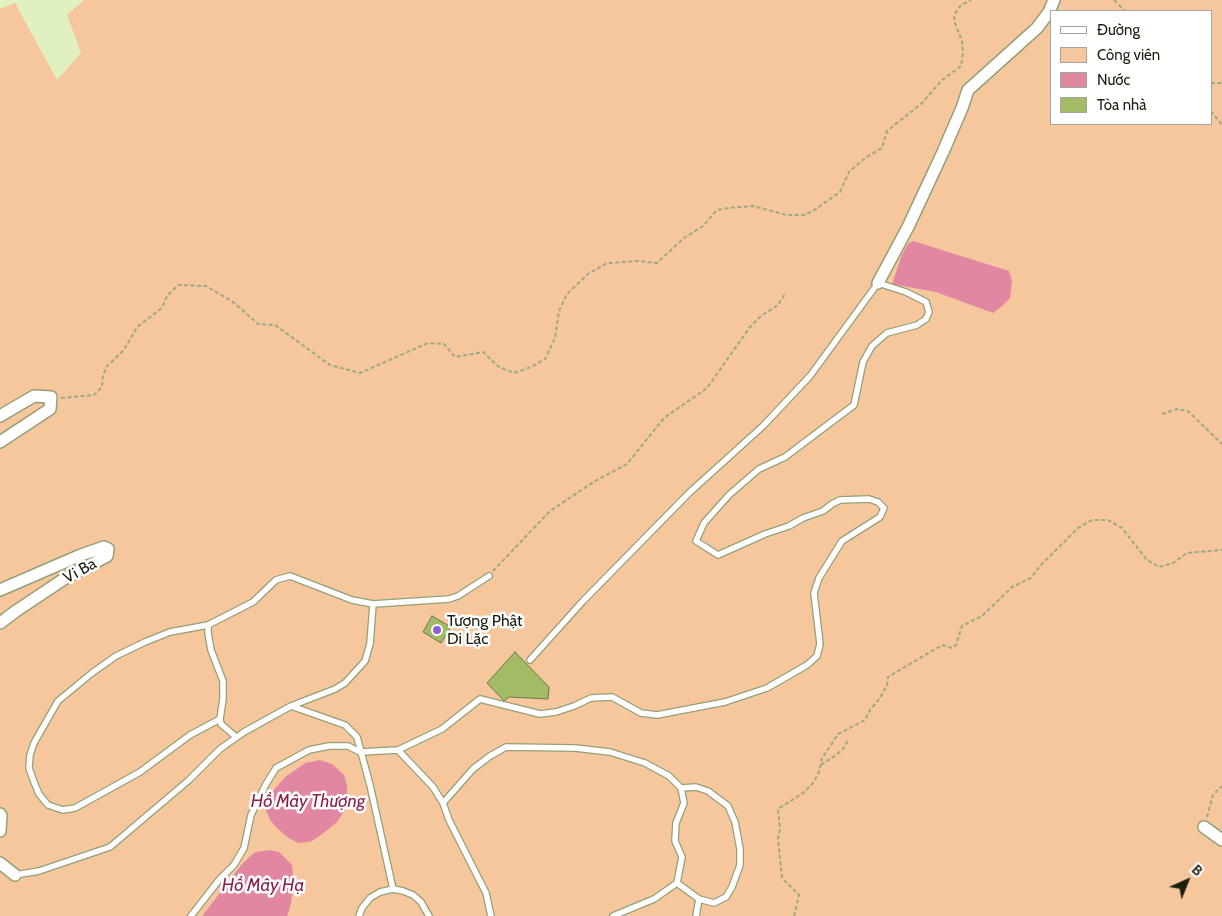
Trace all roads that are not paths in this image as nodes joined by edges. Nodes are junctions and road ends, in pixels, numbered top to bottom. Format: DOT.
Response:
graph roads {
  1 [pos="1054,0"];
  2 [pos="878,283"];
  3 [pos="0,416"];
  4 [pos="0,442"];
  5 [pos="489,576"];
  6 [pos="0,590"];
  7 [pos="373,604"];
  8 [pos="0,623"];
  9 [pos="208,625"];
  10 [pos="530,660"];
  11 [pos="291,706"];
  12 [pos="220,719"];
  13 [pos="236,737"];
  14 [pos="398,750"];
  15 [pos="360,752"];
  16 [pos="681,788"];
  17 [pos="443,802"];
  18 [pos="0,814"];
  19 [pos="1204,827"];
  20 [pos="0,831"];
  21 [pos="1222,840"];
  22 [pos="0,863"];
  23 [pos="15,875"];
  24 [pos="677,882"];
  25 [pos="393,889"];
  26 [pos="699,899"];
  27 [pos="191,916"];
  28 [pos="359,916"];
  29 [pos="429,916"];
  30 [pos="491,916"];
  31 [pos="613,916"];
  32 [pos="696,916"];
  1 -- 2 [label="street"];
  2 -- 10 [label="lane"];
  2 -- 14 [label="lane"];
  3 -- 4 [label="street"];
  5 -- 7 [label="lane"];
  6 -- 8 [label="street, Vi Ba"];
  7 -- 9 [label="lane"];
  7 -- 11 [label="lane"];
  9 -- 12 [label="lane"];
  9 -- 12 [label="lane"];
  11 -- 13 [label="lane"];
  11 -- 15 [label="lane"];
  12 -- 13 [label="lane"];
  13 -- 23 [label="lane"];
  14 -- 15 [label="lane"];
  14 -- 17 [label="lane"];
  15 -- 25 [label="lane"];
  15 -- 27 [label="lane"];
  16 -- 17 [label="lane"];
  16 -- 24 [label="lane"];
  16 -- 26 [label="lane"];
  17 -- 30 [label="lane"];
  18 -- 20 [label="street"];
  19 -- 21 [label="street"];
  22 -- 23 [label="street"];
  24 -- 26 [label="lane"];
  24 -- 31 [label="lane"];
  25 -- 28 [label="lane"];
  25 -- 29 [label="lane"];
  26 -- 32 [label="lane"];
}
